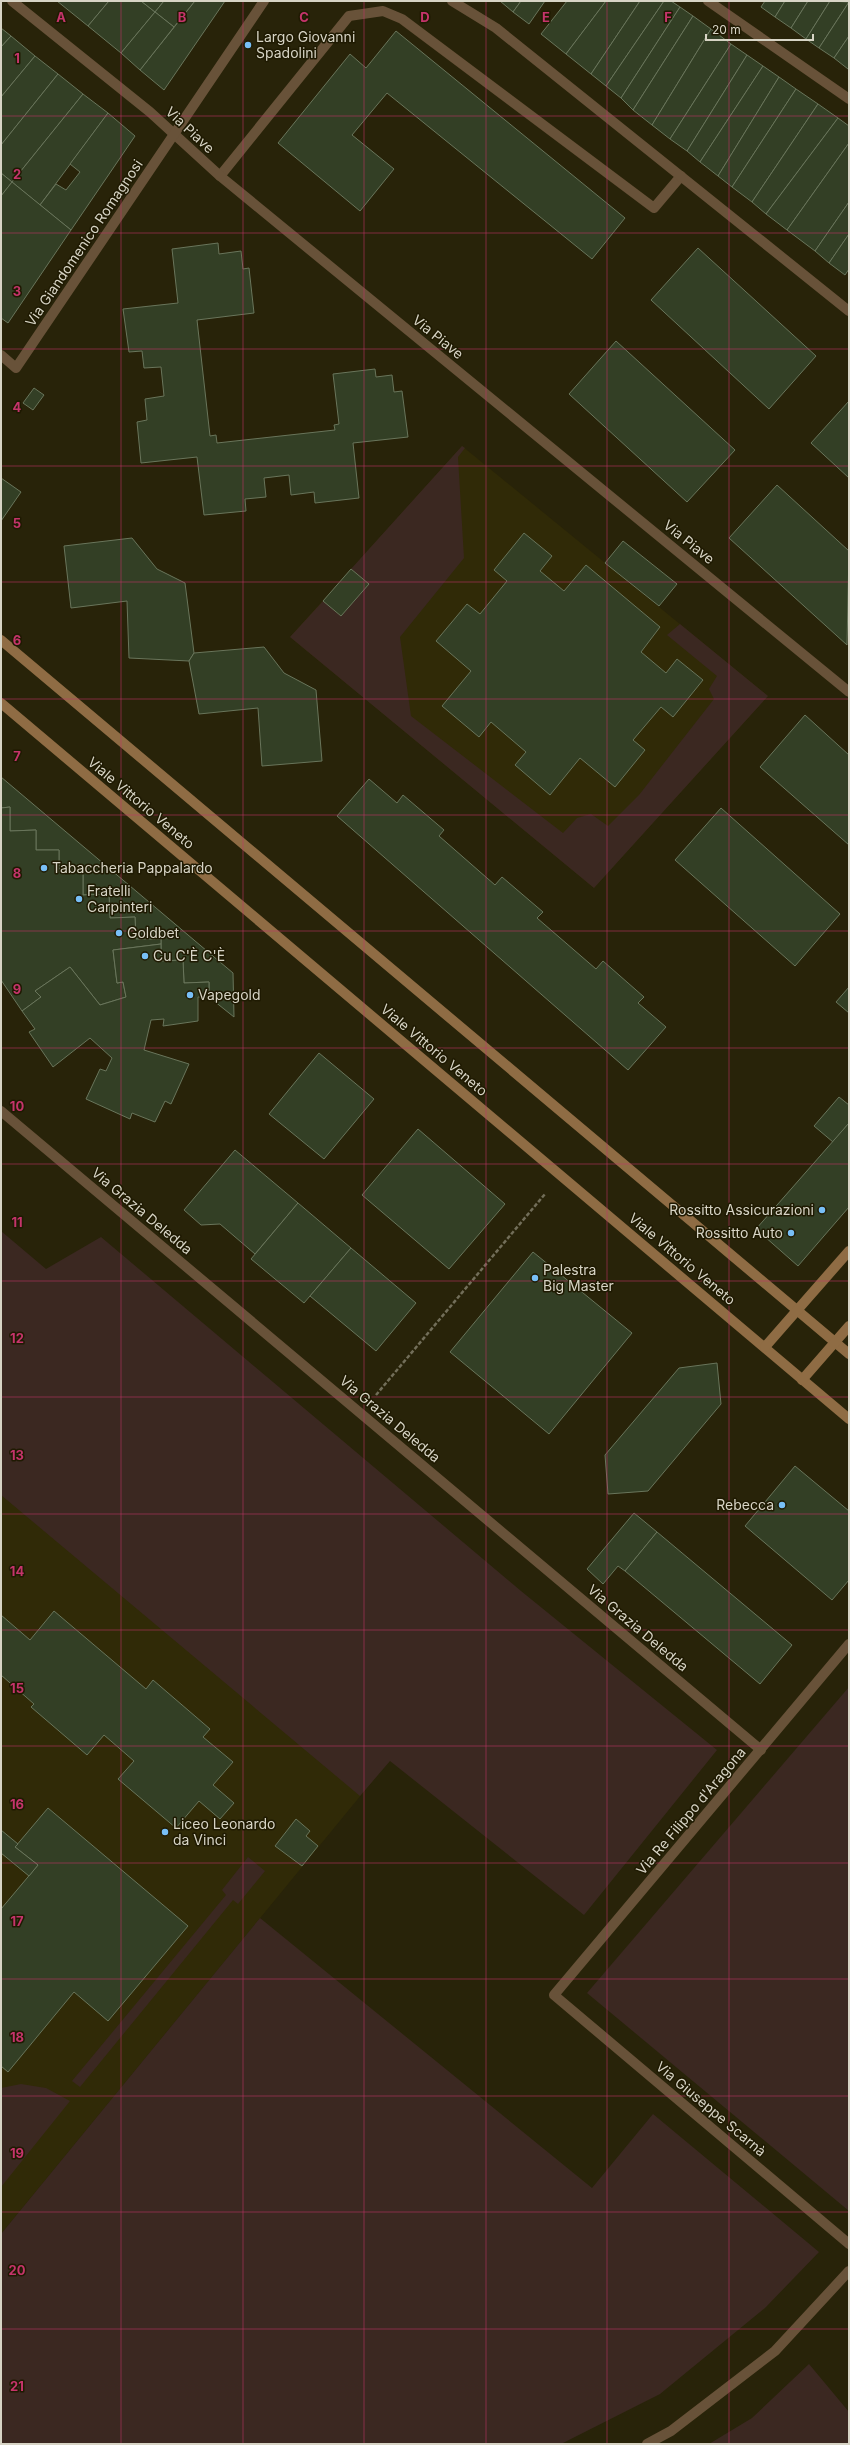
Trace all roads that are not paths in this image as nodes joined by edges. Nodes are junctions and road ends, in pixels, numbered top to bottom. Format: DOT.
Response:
graph roads {
  1 [pos="12,1"];
  2 [pos="264,1"];
  3 [pos="452,1"];
  4 [pos="708,1"];
  5 [pos="849,99"];
  6 [pos="174,134"];
  7 [pos="220,176"];
  8 [pos="681,176"];
  9 [pos="849,311"];
  10 [pos="1,355"];
  11 [pos="1,640"];
  12 [pos="849,692"];
  13 [pos="1,703"];
  14 [pos="1,1111"];
  15 [pos="849,1251"];
  16 [pos="798,1310"];
  17 [pos="849,1326"];
  18 [pos="835,1342"];
  19 [pos="765,1347"];
  20 [pos="849,1354"];
  21 [pos="802,1380"];
  22 [pos="849,1419"];
  23 [pos="849,1644"];
  24 [pos="760,1750"];
  25 [pos="554,1995"];
  26 [pos="849,2244"];
  27 [pos="849,2271"];
  28 [pos="646,2444"];
  1 -- 6 [label="street, Via Piave"];
  2 -- 6 [label="street, Via Giandomenico Romagnosi"];
  3 -- 8 [label="street"];
  4 -- 5 [label="street"];
  6 -- 7 [label="street, Via Piave"];
  6 -- 10 [label="street, Via Giandomenico Romagnosi"];
  7 -- 8 [label="street"];
  7 -- 12 [label="street, Via Piave"];
  8 -- 9 [label="street"];
  11 -- 16 [label="street"];
  13 -- 19 [label="street, Viale Vittorio Veneto"];
  14 -- 24 [label="street, Via Grazia Deledda"];
  15 -- 16 [label="street"];
  16 -- 18 [label="street"];
  16 -- 19 [label="street"];
  17 -- 18 [label="street"];
  18 -- 20 [label="street"];
  18 -- 21 [label="street"];
  19 -- 21 [label="street, Viale Vittorio Veneto"];
  21 -- 22 [label="street, Viale Vittorio Veneto"];
  23 -- 24 [label="street, Via Re Filippo d'Aragona"];
  24 -- 25 [label="street, Via Re Filippo d'Aragona"];
  25 -- 26 [label="street, Via Giuseppe Scarnà"];
  27 -- 28 [label="street"];
}
